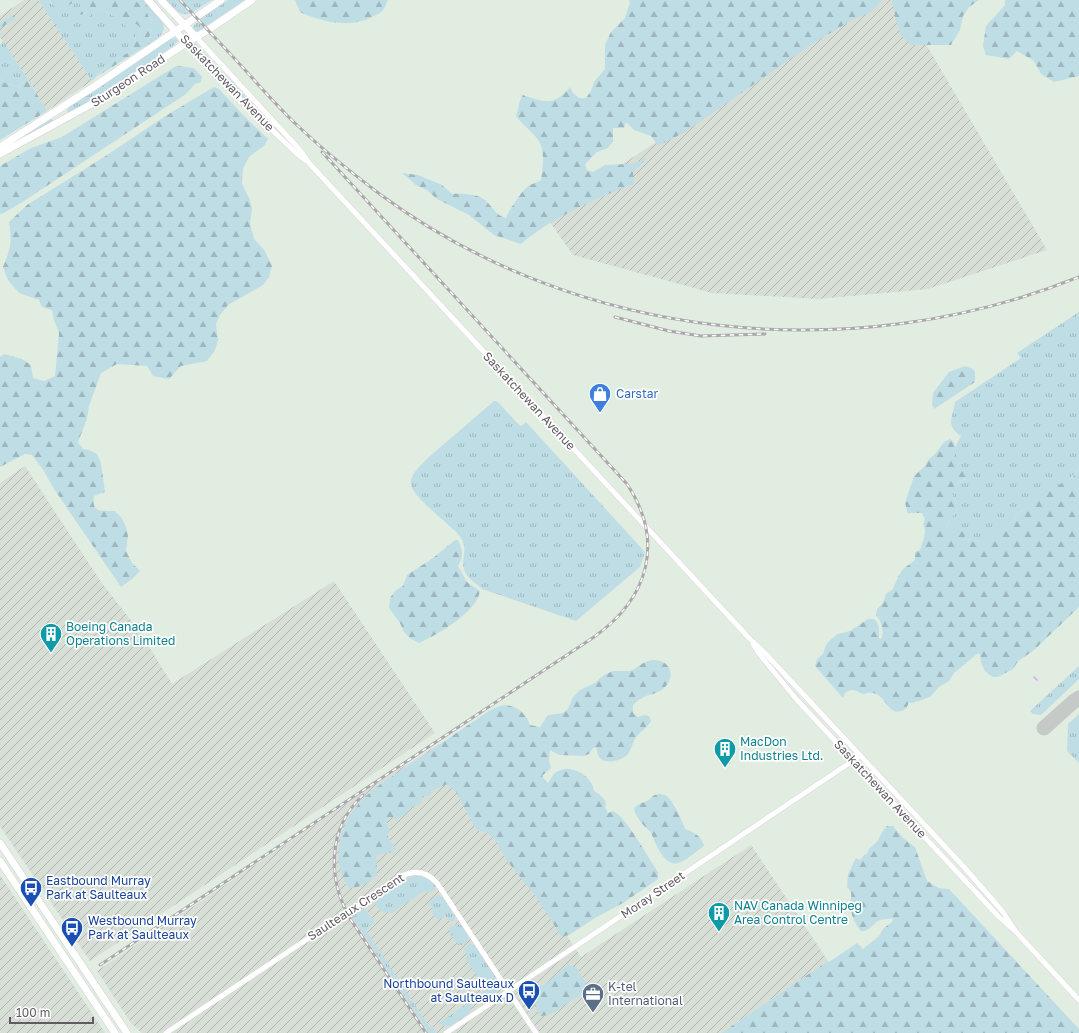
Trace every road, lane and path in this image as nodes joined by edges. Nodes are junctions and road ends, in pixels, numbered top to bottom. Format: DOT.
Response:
graph roads {
  1 [pos="148,0"];
  2 [pos="161,0"];
  3 [pos="221,0"];
  4 [pos="252,0"];
  5 [pos="184,25"];
  6 [pos="176,31"];
  7 [pos="196,37"];
  8 [pos="186,43"];
  9 [pos="0,147"];
  10 [pos="0,154"];
  11 [pos="309,163"];
  12 [pos="750,639"];
  13 [pos="860,756"];
  14 [pos="854,761"];
  15 [pos="0,843"];
  16 [pos="0,861"];
  17 [pos="1016,932"];
  18 [pos="60,951"];
  19 [pos="73,953"];
  20 [pos="508,991"];
  21 [pos="1079,1000"];
  22 [pos="115,1033"];
  23 [pos="127,1033"];
  24 [pos="166,1033"];
  25 [pos="446,1033"];
  26 [pos="536,1033"];
  1 -- 6 [label="main road, Saskatchewan Avenue"];
  2 -- 5 [label="main road, Saskatchewan Avenue"];
  3 -- 5 [label="main road, Sturgeon Road"];
  4 -- 7 [label="main road, Sturgeon Road"];
  5 -- 6 [label="main road, Sturgeon Road"];
  5 -- 7 [label="main road, Saskatchewan Avenue"];
  6 -- 8 [label="main road, Saskatchewan Avenue"];
  6 -- 9 [label="main road, Sturgeon Road"];
  7 -- 8 [label="main road, Sturgeon Road"];
  7 -- 11 [label="street, Saskatchewan Avenue"];
  8 -- 10 [label="main road, Sturgeon Road"];
  8 -- 11 [label="street, Saskatchewan Avenue"];
  11 -- 12 [label="street, Saskatchewan Avenue"];
  12 -- 13 [label="street, Saskatchewan Avenue"];
  12 -- 14 [label="street, Saskatchewan Avenue"];
  13 -- 14 [label="street, Moray Street"];
  13 -- 17 [label="street, Saskatchewan Avenue"];
  14 -- 17 [label="street, Saskatchewan Avenue"];
  14 -- 20 [label="street, Moray Street"];
  15 -- 19 [label="main road"];
  16 -- 18 [label="main road"];
  17 -- 21 [label="street, Saskatchewan Avenue"];
  18 -- 19 [label="main road"];
  18 -- 22 [label="main road"];
  19 -- 23 [label="main road"];
  20 -- 24 [label="street, Saulteaux Crescent"];
  20 -- 25 [label="street, Moray Street"];
  20 -- 26 [label="street, Saulteaux Crescent"];
}
